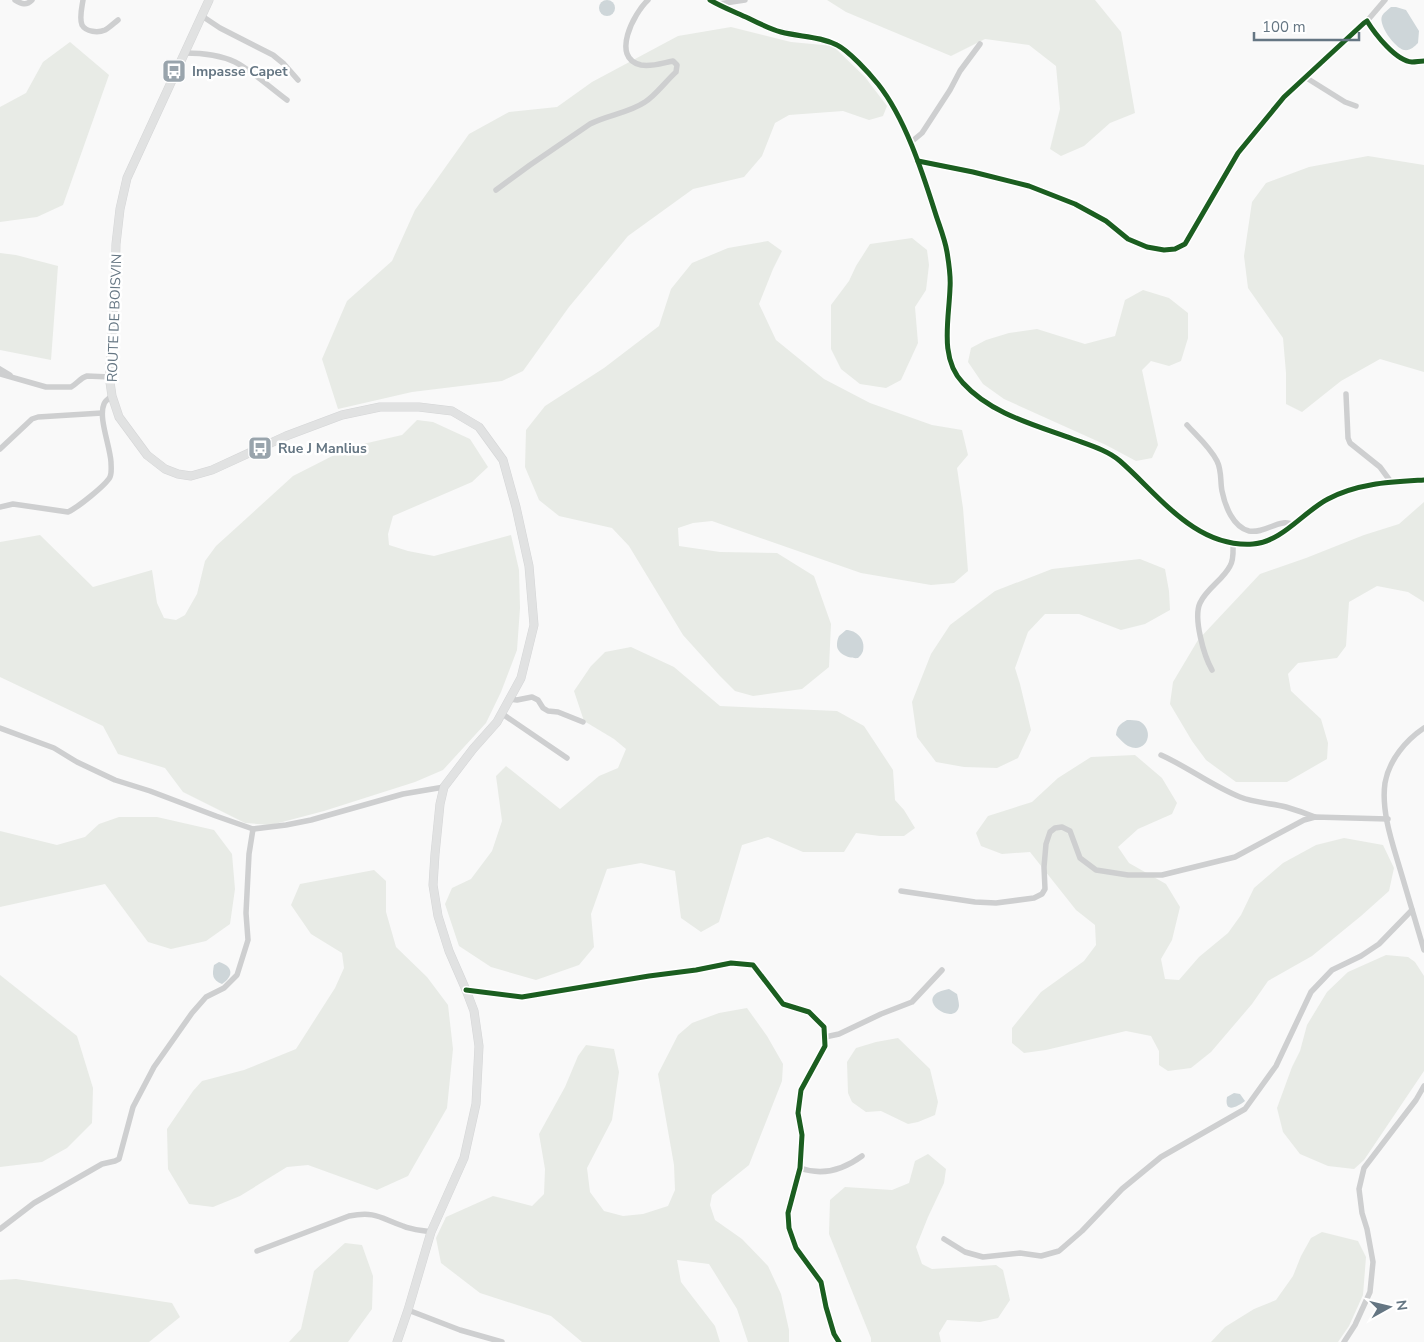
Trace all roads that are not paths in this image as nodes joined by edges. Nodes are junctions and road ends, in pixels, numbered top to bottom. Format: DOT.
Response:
graph roads {
  1 [pos="15,0"];
  2 [pos="32,0"];
  3 [pos="83,0"];
  4 [pos="209,0"];
  5 [pos="648,0"];
  6 [pos="745,0"];
  7 [pos="1385,0"];
  8 [pos="714,2"];
  9 [pos="202,16"];
  10 [pos="118,20"];
  11 [pos="1367,22"];
  12 [pos="980,44"];
  13 [pos="185,53"];
  14 [pos="1424,61"];
  15 [pos="1305,77"];
  16 [pos="298,80"];
  17 [pos="287,100"];
  18 [pos="1356,106"];
  19 [pos="910,143"];
  20 [pos="918,161"];
  21 [pos="496,190"];
  22 [pos="0,369"];
  23 [pos="0,374"];
  24 [pos="110,377"];
  25 [pos="13,378"];
  26 [pos="1346,394"];
  27 [pos="112,396"];
  28 [pos="102,414"];
  29 [pos="1187,425"];
  30 [pos="0,449"];
  31 [pos="1424,480"];
  32 [pos="1391,482"];
  33 [pos="0,507"];
  34 [pos="1294,524"];
  35 [pos="1234,543"];
  36 [pos="1212,670"];
  37 [pos="509,699"];
  38 [pos="501,714"];
  39 [pos="582,722"];
  40 [pos="0,728"];
  41 [pos="1424,728"];
  42 [pos="1161,755"];
  43 [pos="567,758"];
  44 [pos="444,787"];
  45 [pos="1315,817"];
  46 [pos="1388,819"];
  47 [pos="253,828"];
  48 [pos="901,891"];
  49 [pos="1412,910"];
  50 [pos="1424,950"];
  51 [pos="942,970"];
  52 [pos="466,990"];
  53 [pos="825,1037"];
  54 [pos="1424,1086"];
  55 [pos="862,1156"];
  56 [pos="800,1168"];
  57 [pos="0,1228"];
  58 [pos="431,1232"];
  59 [pos="944,1239"];
  60 [pos="257,1250"];
  61 [pos="408,1310"];
  62 [pos="396,1342"];
  63 [pos="502,1342"];
  64 [pos="838,1342"];
  65 [pos="1344,1342"];
  1 -- 2 [label="street"];
  3 -- 10 [label="street"];
  4 -- 9 [label="main road, ROUTE DE BOISVIN"];
  5 -- 21 [label="street"];
  6 -- 8 [label="street"];
  7 -- 11 [label="street"];
  8 -- 19 [label="street"];
  9 -- 13 [label="main road, ROUTE DE BOISVIN"];
  9 -- 16 [label="street"];
  11 -- 14 [label="street"];
  11 -- 15 [label="street"];
  12 -- 19 [label="street"];
  13 -- 17 [label="street"];
  13 -- 24 [label="main road, ROUTE DE BOISVIN"];
  15 -- 18 [label="street"];
  15 -- 20 [label="street"];
  19 -- 20 [label="street"];
  20 -- 35 [label="street"];
  22 -- 25 [label="street"];
  23 -- 25 [label="street"];
  24 -- 25 [label="street"];
  24 -- 27 [label="main road, ROUTE DE BOISVIN"];
  26 -- 32 [label="street"];
  27 -- 28 [label="street"];
  27 -- 37 [label="main road, ROUTE DE BOISVIN"];
  28 -- 30 [label="street"];
  28 -- 33 [label="street"];
  29 -- 34 [label="street"];
  31 -- 32 [label="street"];
  32 -- 34 [label="street"];
  34 -- 35 [label="street"];
  35 -- 36 [label="street"];
  37 -- 38 [label="main road, ROUTE DE BOISVIN"];
  37 -- 39 [label="street"];
  38 -- 43 [label="street"];
  38 -- 44 [label="main road, ROUTE DE BOISVIN"];
  40 -- 47 [label="street"];
  41 -- 46 [label="street"];
  42 -- 45 [label="street"];
  44 -- 47 [label="street"];
  44 -- 52 [label="main road, ROUTE DE BOISVIN"];
  45 -- 46 [label="street"];
  45 -- 48 [label="street"];
  46 -- 49 [label="street"];
  47 -- 57 [label="street"];
  49 -- 50 [label="street"];
  49 -- 59 [label="street"];
  51 -- 53 [label="street"];
  52 -- 53 [label="street"];
  52 -- 58 [label="main road, ROUTE DE BOISVIN"];
  53 -- 56 [label="street"];
  54 -- 65 [label="street"];
  55 -- 56 [label="street"];
  56 -- 64 [label="street"];
  58 -- 60 [label="street"];
  58 -- 61 [label="main road, ROUTE DE BOISVIN"];
  61 -- 62 [label="main road, ROUTE DE BOISVIN"];
  61 -- 63 [label="street"];
}
